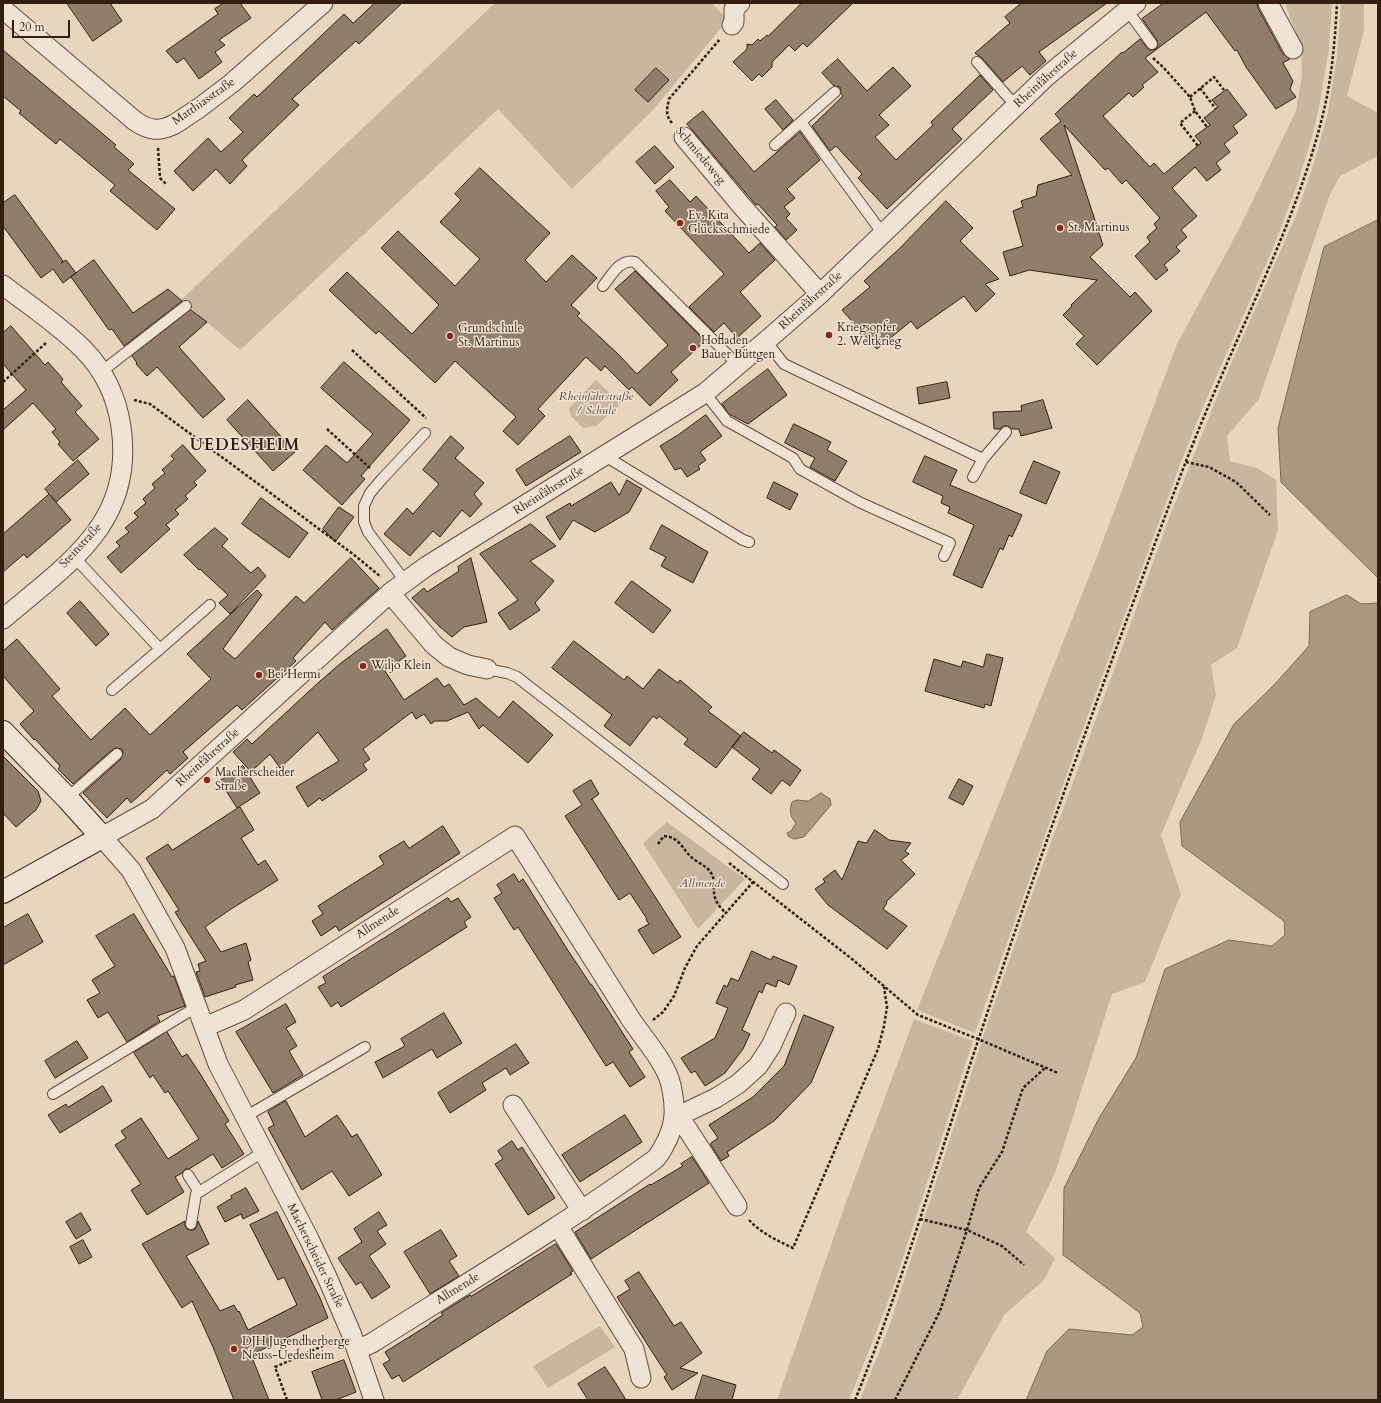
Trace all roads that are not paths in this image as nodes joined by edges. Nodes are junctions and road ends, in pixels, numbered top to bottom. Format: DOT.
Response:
graph roads {
  1 [pos="323,3"];
  2 [pos="1268,3"];
  3 [pos="1131,7"];
  4 [pos="3,9"];
  5 [pos="1152,44"];
  6 [pos="1292,48"];
  7 [pos="977,62"];
  8 [pos="835,92"];
  9 [pos="1016,106"];
  10 [pos="801,122"];
  11 [pos="684,137"];
  12 [pos="775,145"];
  13 [pos="883,234"];
  14 [pos="3,284"];
  15 [pos="603,286"];
  16 [pos="820,294"];
  17 [pos="186,306"];
  18 [pos="766,342"];
  19 [pos="738,365"];
  20 [pos="101,372"];
  21 [pos="705,393"];
  22 [pos="1006,432"];
  23 [pos="425,433"];
  24 [pos="605,456"];
  25 [pos="983,460"];
  26 [pos="973,477"];
  27 [pos="749,542"];
  28 [pos="944,556"];
  29 [pos="74,557"];
  30 [pos="406,581"];
  31 [pos="390,593"];
  32 [pos="210,605"];
  33 [pos="3,619"];
  34 [pos="160,649"];
  35 [pos="487,669"];
  36 [pos="112,690"];
  37 [pos="3,732"];
  38 [pos="116,754"];
  39 [pos="67,798"];
  40 [pos="102,837"];
  41 [pos="783,884"];
  42 [pos="3,892"];
  43 [pos="198,1006"];
  44 [pos="786,1013"];
  45 [pos="205,1027"];
  46 [pos="365,1047"];
  47 [pos="53,1094"];
  48 [pos="513,1105"];
  49 [pos="245,1117"];
  50 [pos="674,1118"];
  51 [pos="263,1152"];
  52 [pos="188,1175"];
  53 [pos="199,1192"];
  54 [pos="737,1206"];
  55 [pos="582,1211"];
  56 [pos="191,1224"];
  57 [pos="558,1226"];
  58 [pos="354,1342"];
  59 [pos="641,1378"];
  60 [pos="374,1400"];
  1 -- 4 [label="street, Matthiasstraße"];
  2 -- 6 [label="street"];
  3 -- 5 [label="lane"];
  3 -- 9 [label="street, Rheinfährstraße"];
  7 -- 9 [label="lane"];
  8 -- 10 [label="lane"];
  9 -- 13 [label="street, Rheinfährstraße"];
  10 -- 12 [label="lane"];
  10 -- 13 [label="lane"];
  11 -- 16 [label="street, Schmiedeweg"];
  13 -- 16 [label="street, Rheinfährstraße"];
  14 -- 20 [label="street, Steinstraße"];
  15 -- 19 [label="lane"];
  16 -- 18 [label="street, Rheinfährstraße"];
  17 -- 20 [label="lane"];
  18 -- 19 [label="street, Rheinfährstraße"];
  18 -- 25 [label="lane"];
  19 -- 21 [label="street, Rheinfährstraße"];
  20 -- 29 [label="street, Steinstraße"];
  21 -- 24 [label="street, Rheinfährstraße"];
  21 -- 28 [label="lane"];
  22 -- 25 [label="lane"];
  23 -- 30 [label="lane"];
  24 -- 27 [label="lane"];
  24 -- 30 [label="street, Rheinfährstraße"];
  25 -- 26 [label="lane"];
  29 -- 33 [label="street, Steinstraße"];
  29 -- 34 [label="lane"];
  30 -- 31 [label="street, Rheinfährstraße"];
  31 -- 35 [label="street"];
  31 -- 40 [label="street, Rheinfährstraße"];
  32 -- 34 [label="lane"];
  34 -- 36 [label="lane"];
  35 -- 41 [label="lane"];
  37 -- 39 [label="street, Macherscheider Straße"];
  38 -- 39 [label="lane"];
  39 -- 40 [label="street, Macherscheider Straße"];
  40 -- 42 [label="street, Rheinfährstraße"];
  40 -- 43 [label="street, Macherscheider Straße"];
  43 -- 45 [label="street, Macherscheider Straße"];
  43 -- 47 [label="lane"];
  44 -- 50 [label="street"];
  45 -- 49 [label="street, Macherscheider Straße"];
  45 -- 50 [label="street, Allmende"];
  46 -- 49 [label="lane"];
  48 -- 55 [label="street"];
  49 -- 51 [label="street, Macherscheider Straße"];
  50 -- 54 [label="street"];
  50 -- 55 [label="street, Allmende"];
  51 -- 53 [label="lane"];
  51 -- 58 [label="street, Macherscheider Straße"];
  52 -- 53 [label="lane"];
  53 -- 56 [label="lane"];
  55 -- 57 [label="street, Allmende"];
  57 -- 58 [label="street, Allmende"];
  57 -- 59 [label="street"];
  58 -- 60 [label="street, Macherscheider Straße"];
}
